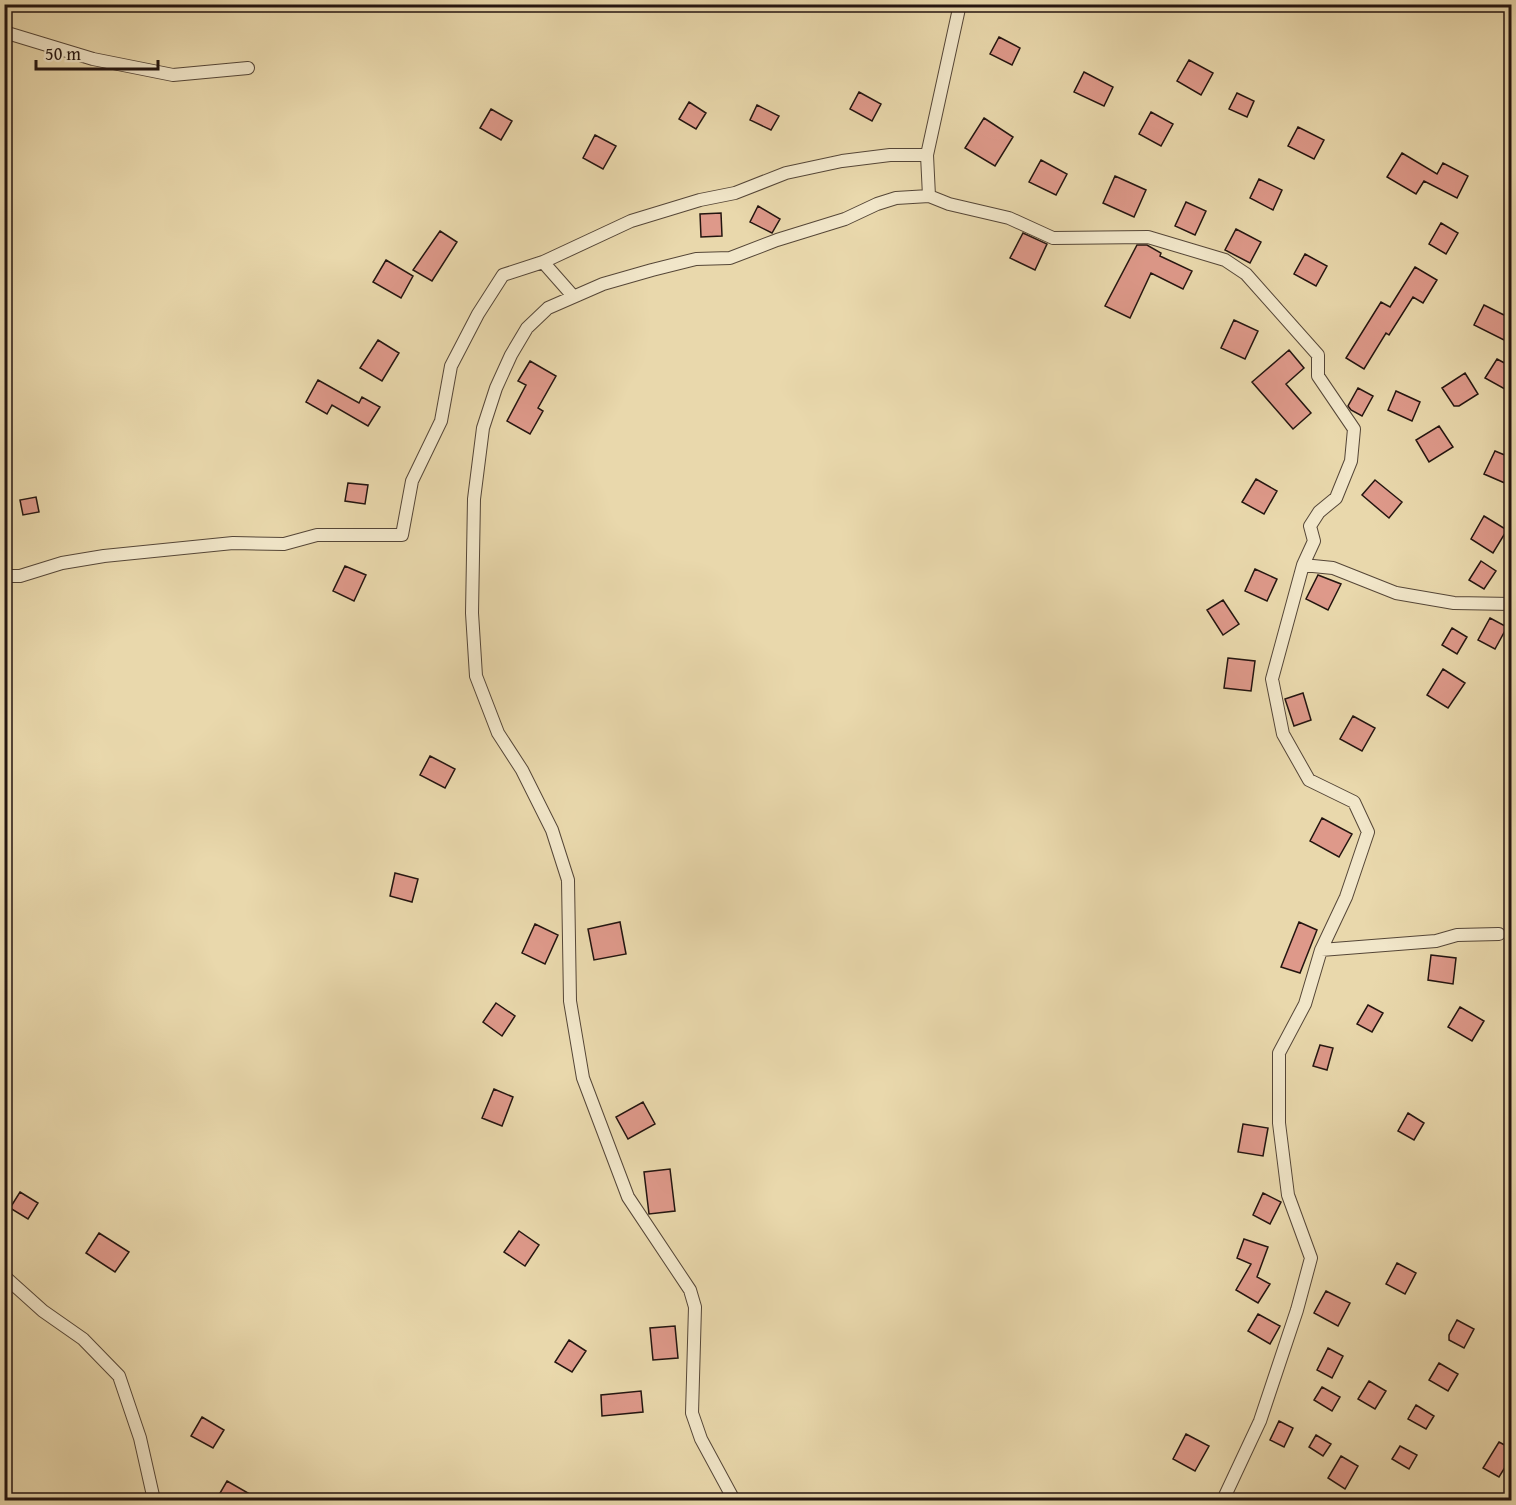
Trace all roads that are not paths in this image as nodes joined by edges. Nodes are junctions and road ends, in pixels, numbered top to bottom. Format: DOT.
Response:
graph roads {
  1 [pos="960,4"];
  2 [pos="4,32"];
  3 [pos="248,68"];
  4 [pos="927,155"];
  5 [pos="929,196"];
  6 [pos="543,262"];
  7 [pos="573,296"];
  8 [pos="1304,565"];
  9 [pos="4,576"];
  10 [pos="1512,603"];
  11 [pos="1499,934"];
  12 [pos="1321,950"];
  13 [pos="4,1276"];
  14 [pos="154,1500"];
  15 [pos="734,1500"];
  16 [pos="1222,1500"];
  1 -- 4 [label="street"];
  2 -- 3 [label="street"];
  4 -- 5 [label="street"];
  4 -- 6 [label="street"];
  5 -- 7 [label="street"];
  5 -- 8 [label="street"];
  6 -- 7 [label="street"];
  6 -- 9 [label="street"];
  7 -- 15 [label="street"];
  8 -- 10 [label="street"];
  8 -- 12 [label="street"];
  11 -- 12 [label="street"];
  12 -- 16 [label="street"];
  13 -- 14 [label="street"];
}
